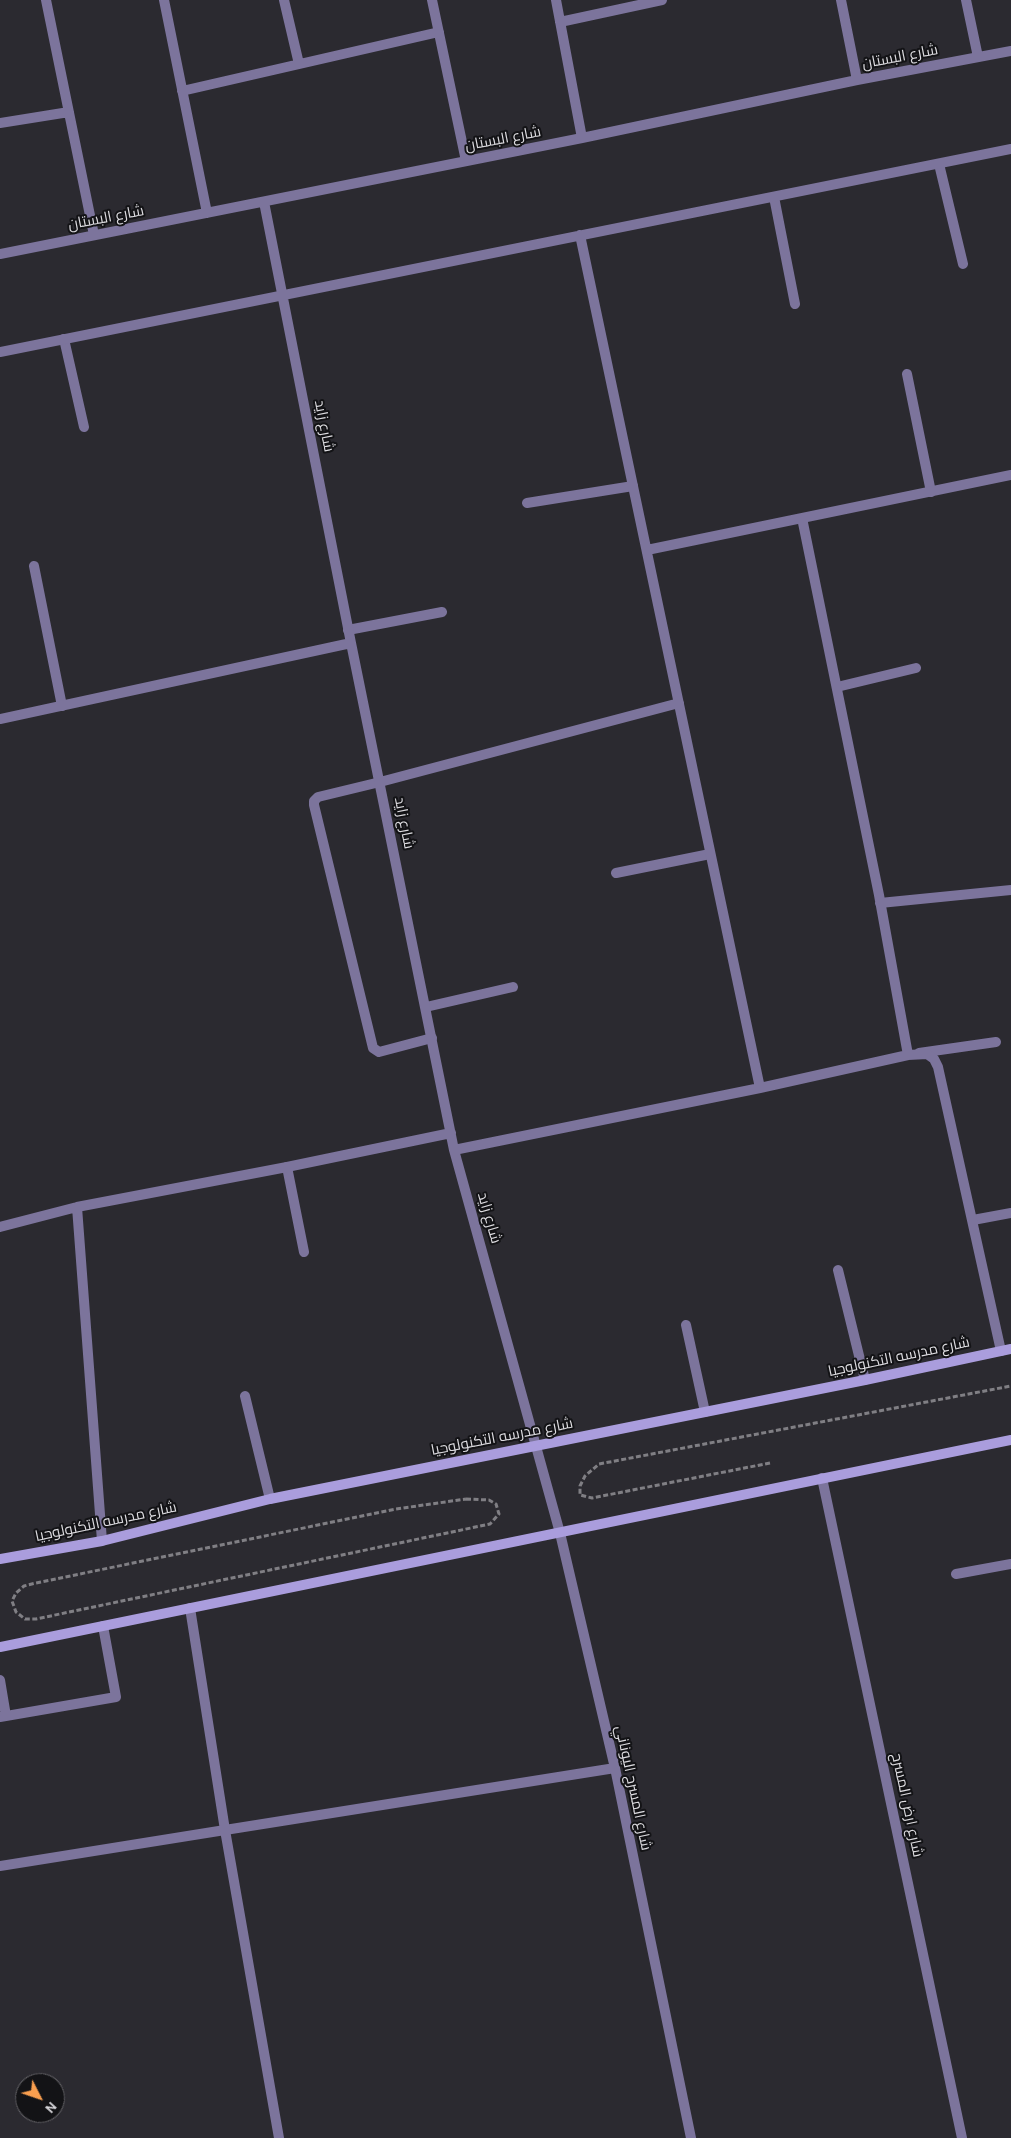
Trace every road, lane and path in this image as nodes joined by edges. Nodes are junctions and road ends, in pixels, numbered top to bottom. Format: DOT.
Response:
graph roads {
  1 [pos="46,0"];
  2 [pos="164,0"];
  3 [pos="284,0"];
  4 [pos="432,0"];
  5 [pos="556,0"];
  6 [pos="662,0"];
  7 [pos="841,0"];
  8 [pos="966,0"];
  9 [pos="560,22"];
  10 [pos="439,32"];
  11 [pos="1011,51"];
  12 [pos="978,57"];
  13 [pos="299,64"];
  14 [pos="858,80"];
  15 [pos="182,91"];
  16 [pos="69,112"];
  17 [pos="0,123"];
  18 [pos="582,138"];
  19 [pos="1011,149"];
  20 [pos="466,161"];
  21 [pos="940,164"];
  22 [pos="774,197"];
  23 [pos="264,202"];
  24 [pos="207,213"];
  25 [pos="94,235"];
  26 [pos="580,235"];
  27 [pos="0,254"];
  28 [pos="963,264"];
  29 [pos="283,295"];
  30 [pos="796,304"];
  31 [pos="64,339"];
  32 [pos="0,352"];
  33 [pos="907,374"];
  34 [pos="84,427"];
  35 [pos="1011,476"];
  36 [pos="633,486"];
  37 [pos="931,492"];
  38 [pos="527,502"];
  39 [pos="802,518"];
  40 [pos="647,550"];
  41 [pos="34,566"];
  42 [pos="442,612"];
  43 [pos="348,630"];
  44 [pos="350,643"];
  45 [pos="916,668"];
  46 [pos="837,687"];
  47 [pos="679,703"];
  48 [pos="62,706"];
  49 [pos="0,719"];
  50 [pos="380,782"];
  51 [pos="710,854"];
  52 [pos="616,873"];
  53 [pos="1011,890"];
  54 [pos="880,903"];
  55 [pos="513,987"];
  56 [pos="426,1007"];
  57 [pos="432,1038"];
  58 [pos="996,1042"];
  59 [pos="913,1054"];
  60 [pos="760,1088"];
  61 [pos="451,1133"];
  62 [pos="454,1150"];
  63 [pos="287,1167"];
  64 [pos="77,1207"];
  65 [pos="1011,1213"];
  66 [pos="973,1220"];
  67 [pos="0,1227"];
  68 [pos="304,1252"];
  69 [pos="838,1270"];
  70 [pos="686,1325"];
  71 [pos="1006,1350"];
  72 [pos="865,1380"];
  73 [pos="1011,1386"];
  74 [pos="244,1396"];
  75 [pos="704,1412"];
  76 [pos="1011,1440"];
  77 [pos="537,1446"];
  78 [pos="777,1462"];
  79 [pos="822,1478"];
  80 [pos="270,1499"];
  81 [pos="560,1533"];
  82 [pos="102,1541"];
  83 [pos="0,1558"];
  84 [pos="1011,1564"];
  85 [pos="100,1570"];
  86 [pos="956,1574"];
  87 [pos="190,1608"];
  88 [pos="103,1626"];
  89 [pos="0,1647"];
  90 [pos="0,1680"];
  91 [pos="3,1717"];
  92 [pos="615,1768"];
  93 [pos="224,1830"];
  94 [pos="0,1866"];
  95 [pos="687,2137"];
  96 [pos="279,2138"];
  97 [pos="962,2138"];
  1 -- 16 [label="street"];
  2 -- 15 [label="street"];
  3 -- 13 [label="street"];
  4 -- 10 [label="street"];
  5 -- 9 [label="street"];
  6 -- 9 [label="street"];
  7 -- 14 [label="street"];
  8 -- 12 [label="street"];
  9 -- 18 [label="street"];
  10 -- 13 [label="street"];
  10 -- 20 [label="street"];
  11 -- 12 [label="street, شارع البستان"];
  12 -- 14 [label="street, شارع البستان"];
  13 -- 15 [label="street"];
  14 -- 18 [label="street, شارع البستان"];
  15 -- 24 [label="street"];
  16 -- 17 [label="street"];
  16 -- 25 [label="street"];
  18 -- 20 [label="street, شارع البستان"];
  19 -- 21 [label="street"];
  20 -- 23 [label="street, شارع البستان"];
  21 -- 22 [label="street"];
  21 -- 28 [label="street"];
  22 -- 26 [label="street"];
  22 -- 30 [label="street"];
  23 -- 24 [label="street, شارع البستان"];
  23 -- 29 [label="street, شارع زايد"];
  24 -- 25 [label="street, شارع البستان"];
  25 -- 27 [label="street, شارع البستان"];
  26 -- 29 [label="street"];
  26 -- 36 [label="street"];
  29 -- 31 [label="street"];
  29 -- 43 [label="street, شارع زايد"];
  31 -- 32 [label="street"];
  31 -- 34 [label="street"];
  33 -- 37 [label="street"];
  35 -- 37 [label="street"];
  36 -- 38 [label="street"];
  36 -- 40 [label="street"];
  37 -- 39 [label="street"];
  39 -- 40 [label="street"];
  39 -- 46 [label="street"];
  40 -- 47 [label="street"];
  41 -- 48 [label="street"];
  42 -- 43 [label="street"];
  43 -- 44 [label="street, شارع زايد"];
  44 -- 48 [label="street"];
  44 -- 50 [label="street, شارع زايد"];
  45 -- 46 [label="street"];
  46 -- 54 [label="street"];
  47 -- 50 [label="street"];
  47 -- 51 [label="street"];
  48 -- 49 [label="street"];
  50 -- 56 [label="street, شارع زايد"];
  50 -- 57 [label="street"];
  51 -- 52 [label="street"];
  51 -- 60 [label="street"];
  53 -- 54 [label="street"];
  54 -- 59 [label="street"];
  55 -- 56 [label="street"];
  56 -- 57 [label="street, شارع زايد"];
  57 -- 61 [label="street, شارع زايد"];
  58 -- 59 [label="street"];
  59 -- 60 [label="street"];
  59 -- 66 [label="street"];
  60 -- 62 [label="street"];
  61 -- 62 [label="street, شارع زايد"];
  61 -- 63 [label="street"];
  62 -- 77 [label="street, شارع زايد"];
  63 -- 64 [label="street"];
  63 -- 68 [label="street"];
  64 -- 67 [label="street"];
  64 -- 82 [label="street"];
  65 -- 66 [label="street"];
  66 -- 71 [label="street"];
  69 -- 72 [label="street"];
  70 -- 75 [label="street"];
  71 -- 72 [label="street, شارع مدرسه التكنولوجيا"];
  72 -- 75 [label="street, شارع مدرسه التكنولوجيا"];
  73 -- 78 [label="path"];
  74 -- 80 [label="street"];
  75 -- 77 [label="street, شارع مدرسه التكنولوجيا"];
  76 -- 79 [label="street"];
  77 -- 80 [label="street, شارع مدرسه التكنولوجيا"];
  77 -- 81 [label="street, شارع المسرح اليوناني"];
  79 -- 81 [label="street"];
  79 -- 97 [label="street, شارع ارض المسرح"];
  80 -- 82 [label="street, شارع مدرسه التكنولوجيا"];
  81 -- 87 [label="street"];
  81 -- 92 [label="street, شارع المسرح اليوناني"];
  82 -- 83 [label="street, شارع مدرسه التكنولوجيا"];
  84 -- 86 [label="street"];
  85 -- 85 [label="path"];
  87 -- 88 [label="street"];
  87 -- 93 [label="street"];
  88 -- 89 [label="street"];
  88 -- 91 [label="street"];
  90 -- 91 [label="street"];
  92 -- 93 [label="street"];
  92 -- 95 [label="street, شارع المسرح اليوناني"];
  93 -- 94 [label="street"];
  93 -- 96 [label="street"];
}
